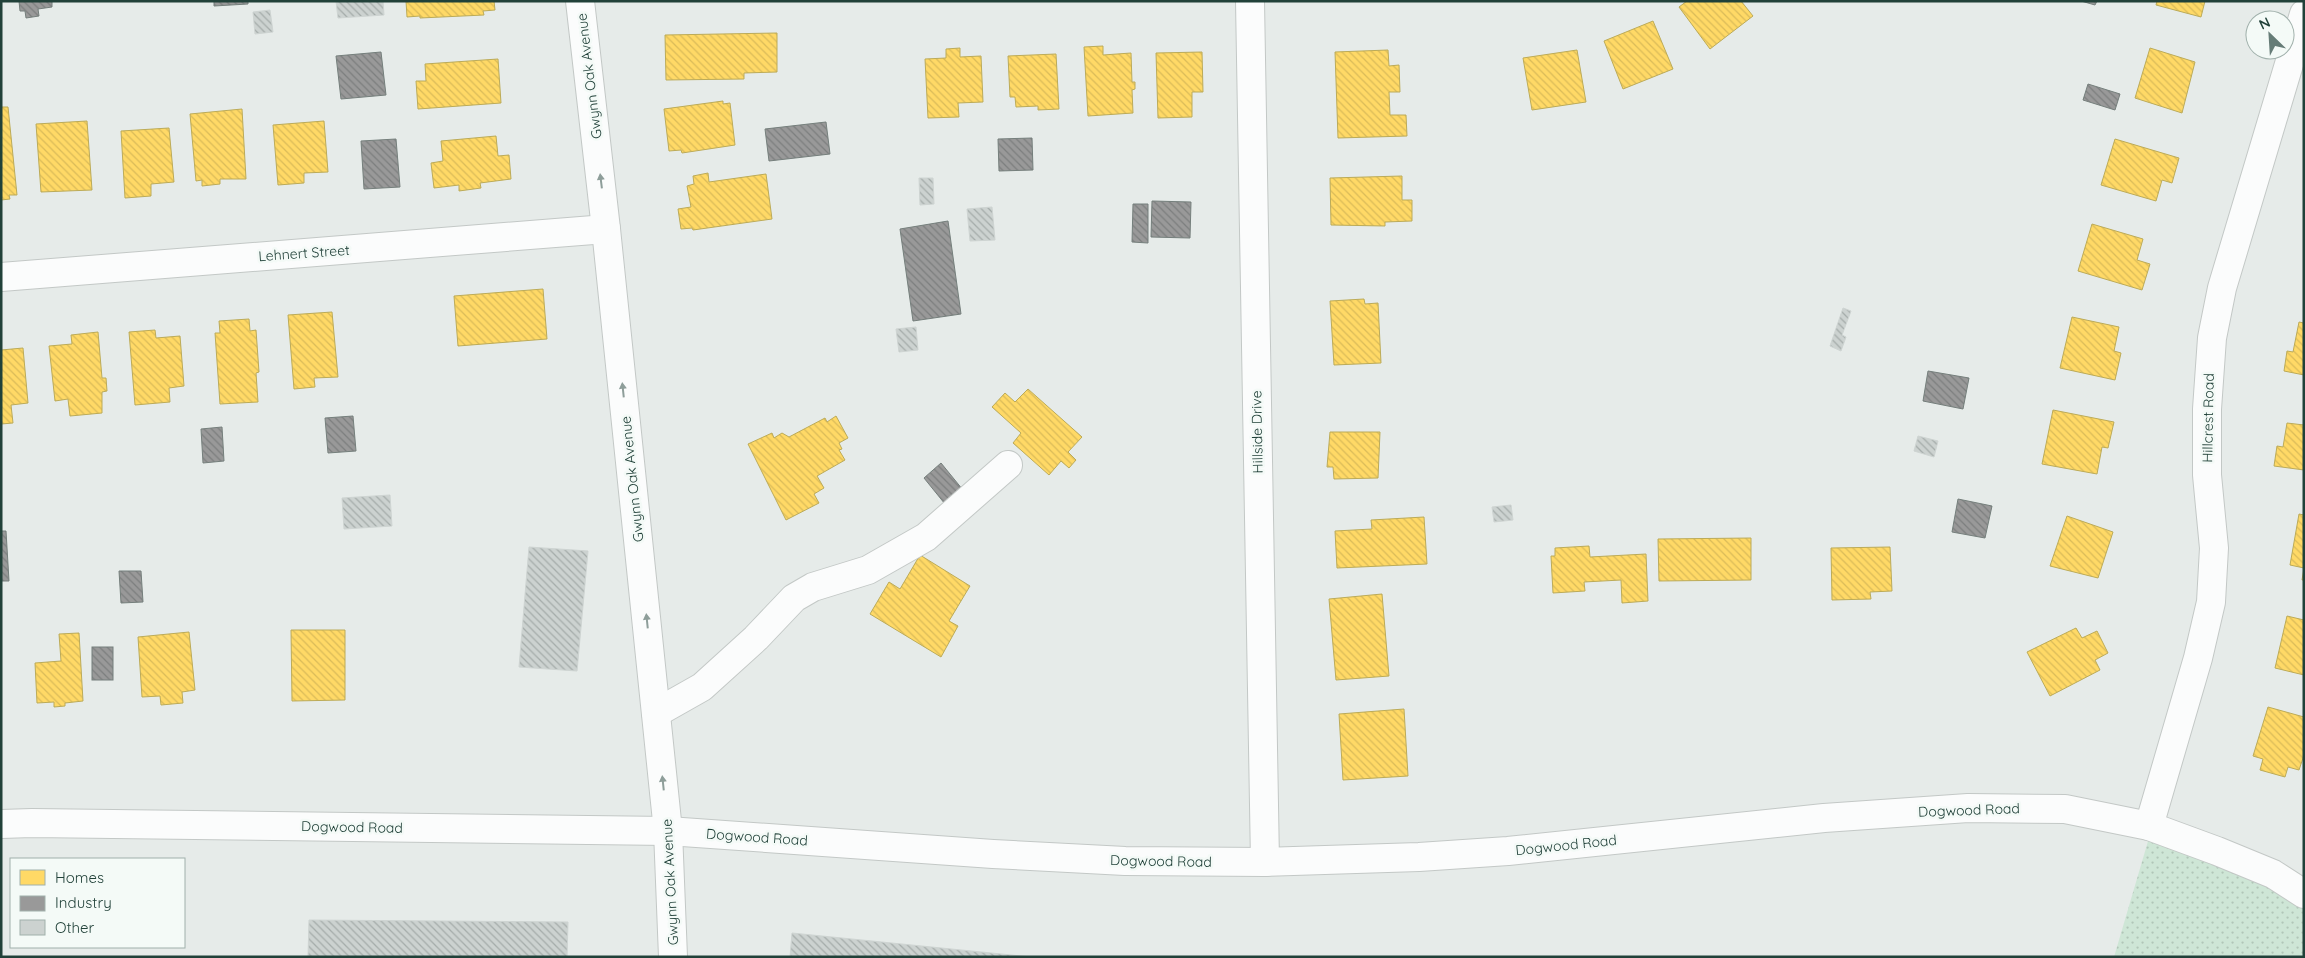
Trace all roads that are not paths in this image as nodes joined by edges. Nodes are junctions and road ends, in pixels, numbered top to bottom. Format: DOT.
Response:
graph roads {
  1 [pos="580,1"];
  2 [pos="1250,1"];
  3 [pos="2304,14"];
  4 [pos="606,229"];
  5 [pos="1,277"];
  6 [pos="1008,465"];
  7 [pos="656,713"];
  8 [pos="1,824"];
  9 [pos="2149,826"];
  10 [pos="668,831"];
  11 [pos="1265,862"];
  12 [pos="2304,894"];
  13 [pos="673,957"];
  4 -- 1 [label="street, Gwynn Oak Avenue, one-way"];
  2 -- 11 [label="street, Hillside Drive"];
  3 -- 9 [label="street, Hillcrest Road"];
  4 -- 5 [label="street, Lehnert Street"];
  7 -- 4 [label="street, Gwynn Oak Avenue, one-way"];
  6 -- 7 [label="street"];
  10 -- 7 [label="street, Gwynn Oak Avenue, one-way"];
  8 -- 10 [label="street, Dogwood Road"];
  9 -- 11 [label="street, Dogwood Road"];
  9 -- 12 [label="street, Dogwood Road"];
  10 -- 11 [label="street, Dogwood Road"];
  10 -- 13 [label="street, Gwynn Oak Avenue"];
}
